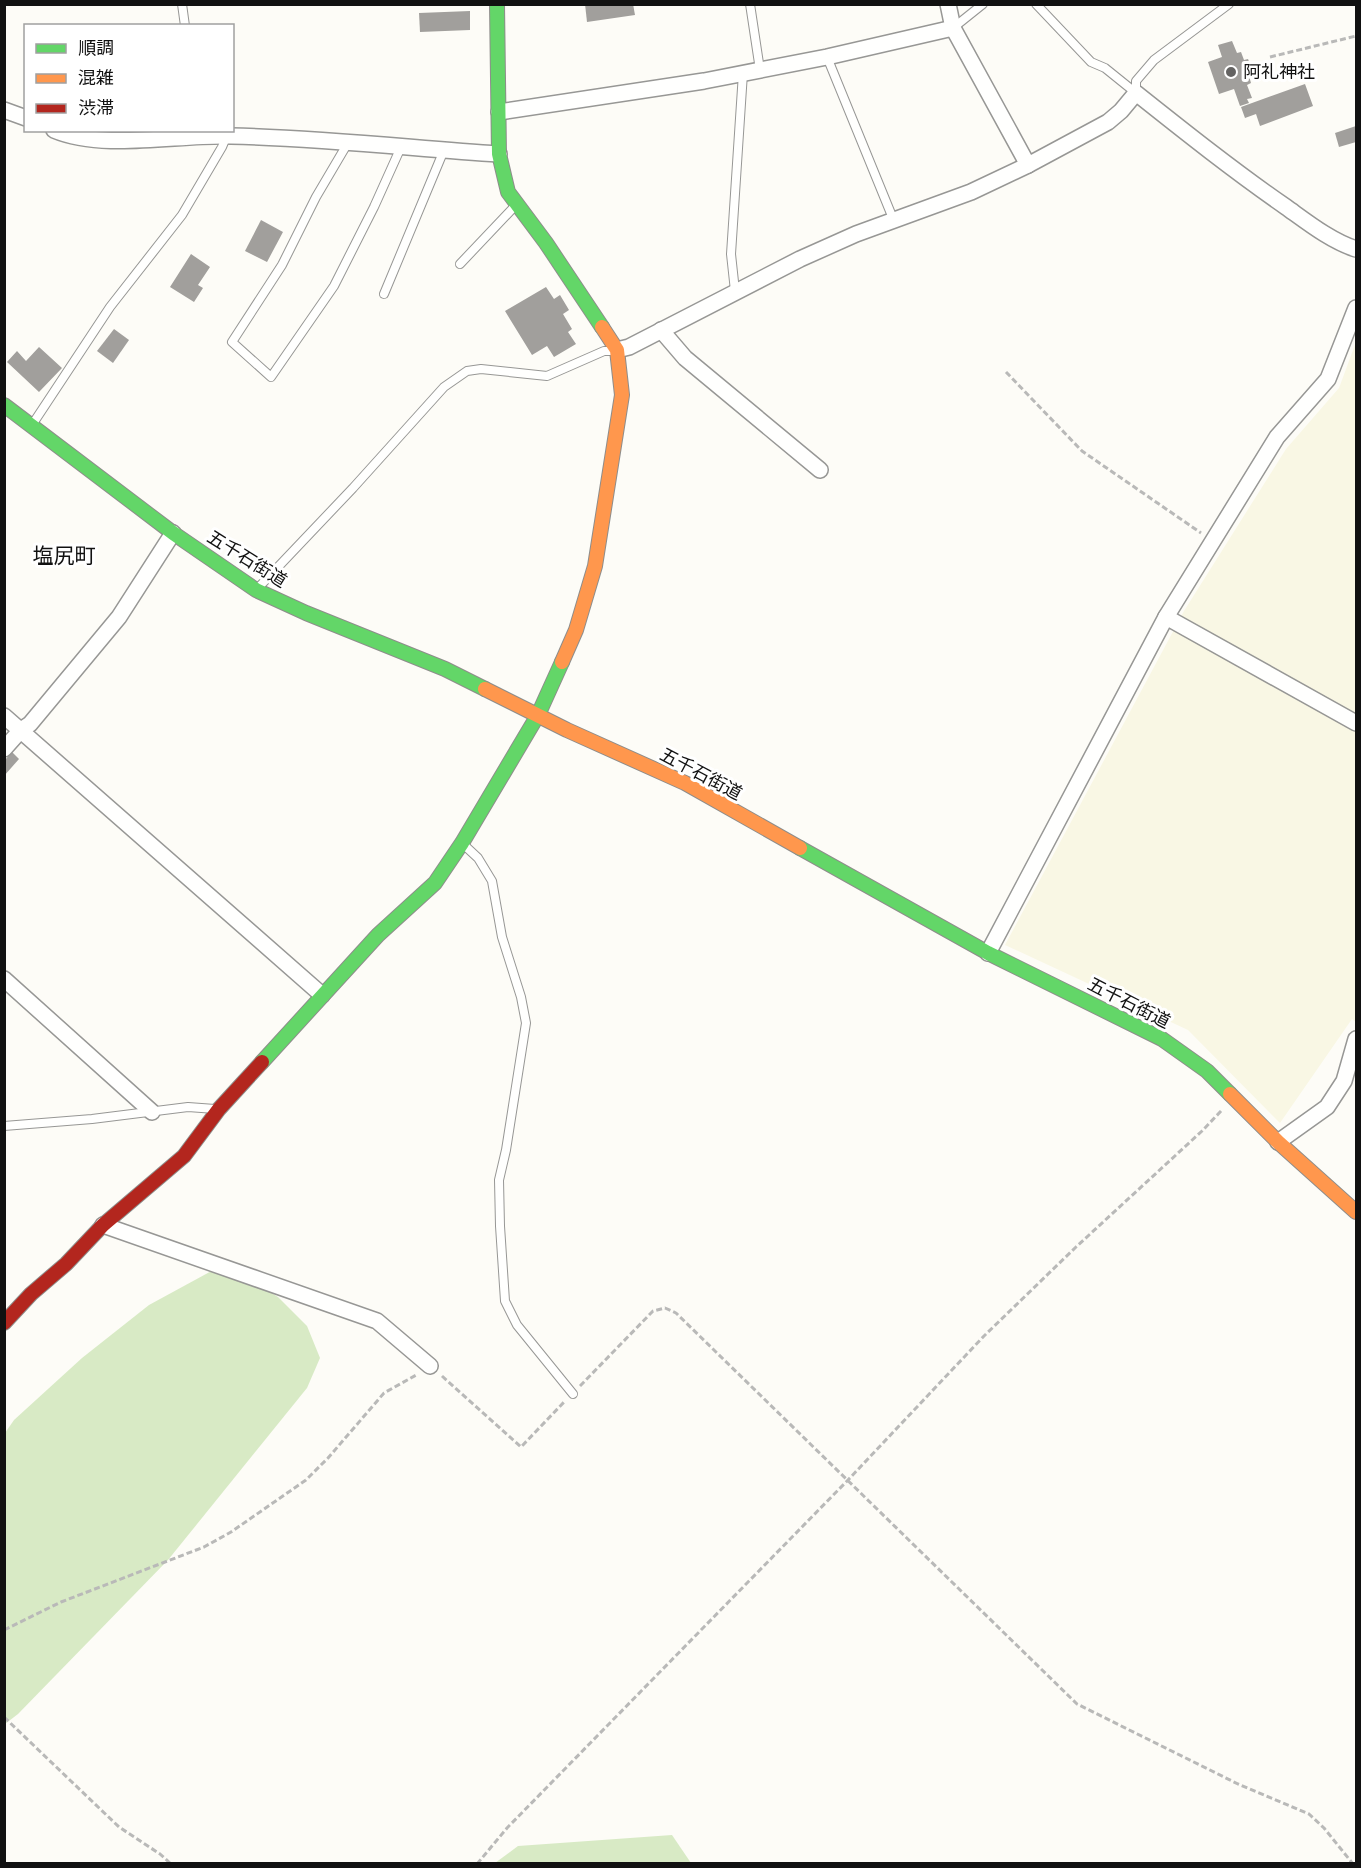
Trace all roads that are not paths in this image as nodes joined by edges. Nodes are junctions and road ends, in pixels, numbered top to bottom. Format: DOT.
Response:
graph roads {
  1 [pos="182,4"];
  2 [pos="497,4"];
  3 [pos="750,4"];
  4 [pos="948,4"];
  5 [pos="983,4"];
  6 [pos="1036,4"];
  7 [pos="1227,5"];
  8 [pos="185,24"];
  9 [pos="953,28"];
  10 [pos="827,57"];
  11 [pos="760,70"];
  12 [pos="743,73"];
  13 [pos="1136,93"];
  14 [pos="4,110"];
  15 [pos="500,112"];
  16 [pos="24,117"];
  17 [pos="63,132"];
  18 [pos="226,133"];
  19 [pos="349,141"];
  20 [pos="401,147"];
  21 [pos="444,150"];
  22 [pos="499,154"];
  23 [pos="1028,165"];
  24 [pos="516,205"];
  25 [pos="894,221"];
  26 [pos="1356,249"];
  27 [pos="460,264"];
  28 [pos="735,291"];
  29 [pos="384,294"];
  30 [pos="1356,308"];
  31 [pos="661,330"];
  32 [pos="617,350"];
  33 [pos="4,405"];
  34 [pos="31,426"];
  35 [pos="820,470"];
  36 [pos="173,533"];
  37 [pos="256,590"];
  38 [pos="1166,616"];
  39 [pos="538,715"];
  40 [pos="4,716"];
  41 [pos="1356,723"];
  42 [pos="21,730"];
  43 [pos="4,749"];
  44 [pos="462,843"];
  45 [pos="988,953"];
  46 [pos="4,979"];
  47 [pos="322,994"];
  48 [pos="1356,1039"];
  49 [pos="219,1109"];
  50 [pos="152,1112"];
  51 [pos="4,1126"];
  52 [pos="1278,1143"];
  53 [pos="1356,1212"];
  54 [pos="103,1225"];
  55 [pos="4,1323"];
  56 [pos="430,1366"];
  57 [pos="573,1394"];
  1 -- 8 [label="lane"];
  2 -- 15 [label="street"];
  3 -- 11 [label="lane"];
  4 -- 9 [label="street"];
  5 -- 9 [label="lane"];
  6 -- 13 [label="lane"];
  7 -- 13 [label="lane"];
  9 -- 10 [label="street"];
  9 -- 23 [label="street"];
  10 -- 11 [label="street"];
  10 -- 25 [label="lane"];
  11 -- 12 [label="street"];
  12 -- 15 [label="street"];
  12 -- 28 [label="lane"];
  13 -- 23 [label="street"];
  13 -- 26 [label="street"];
  14 -- 16 [label="street"];
  15 -- 22 [label="street"];
  17 -- 18 [label="street"];
  18 -- 19 [label="street"];
  18 -- 34 [label="lane"];
  19 -- 20 [label="street"];
  19 -- 20 [label="lane"];
  20 -- 21 [label="street"];
  21 -- 22 [label="street"];
  21 -- 29 [label="lane"];
  22 -- 24 [label="street"];
  23 -- 25 [label="street"];
  24 -- 27 [label="lane"];
  24 -- 32 [label="street"];
  25 -- 28 [label="street"];
  28 -- 31 [label="street"];
  30 -- 38 [label="street"];
  31 -- 32 [label="street"];
  31 -- 35 [label="street"];
  32 -- 37 [label="lane"];
  32 -- 39 [label="street"];
  33 -- 34 [label="street, 五千石街道"];
  34 -- 36 [label="street, 五千石街道"];
  36 -- 37 [label="street, 五千石街道"];
  36 -- 42 [label="street"];
  37 -- 39 [label="street, 五千石街道"];
  38 -- 41 [label="street"];
  38 -- 45 [label="street"];
  39 -- 44 [label="street"];
  39 -- 45 [label="street, 五千石街道"];
  40 -- 42 [label="street"];
  42 -- 43 [label="street"];
  42 -- 47 [label="street"];
  44 -- 47 [label="street"];
  44 -- 57 [label="lane"];
  45 -- 52 [label="street, 五千石街道"];
  46 -- 50 [label="street"];
  47 -- 49 [label="street"];
  48 -- 52 [label="street"];
  49 -- 50 [label="lane"];
  49 -- 54 [label="street"];
  50 -- 51 [label="lane"];
  52 -- 53 [label="street, 五千石街道"];
  54 -- 55 [label="street"];
  54 -- 56 [label="street"];
}
